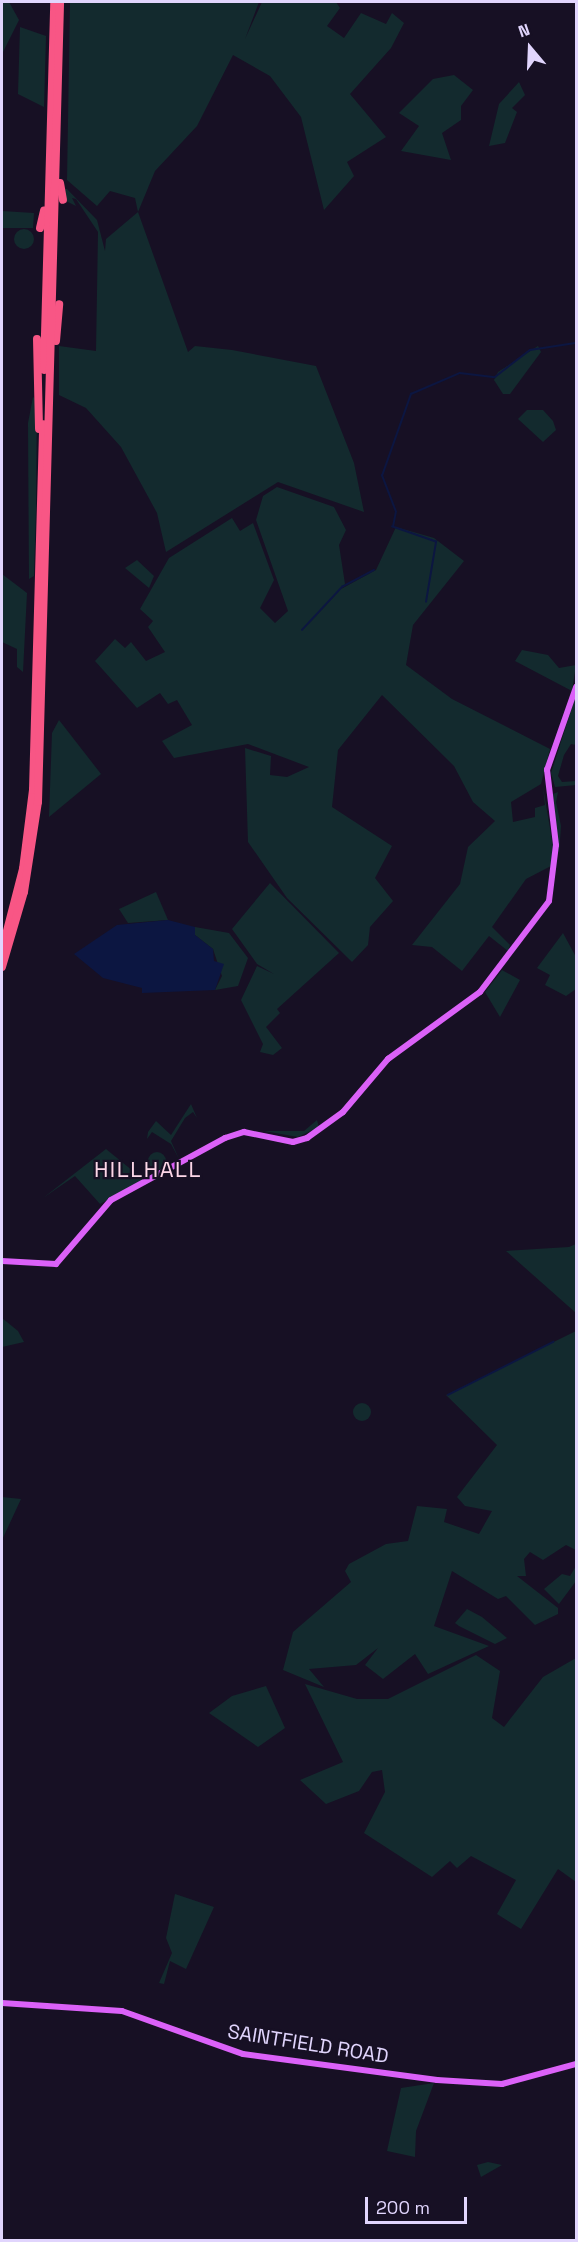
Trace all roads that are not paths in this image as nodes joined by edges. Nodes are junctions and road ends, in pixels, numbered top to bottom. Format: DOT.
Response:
graph roads {
  1 [pos="54,2"];
  2 [pos="61,2"];
  3 [pos="53,48"];
  4 [pos="63,200"];
  5 [pos="40,228"];
  6 [pos="59,304"];
  7 [pos="37,339"];
  8 [pos="48,434"];
  9 [pos="40,496"];
  10 [pos="576,687"];
  11 [pos="2,950"];
  12 [pos="2,967"];
  13 [pos="2,1261"];
  14 [pos="2,2003"];
  15 [pos="576,2064"];
  1 -- 3 [label="highway"];
  2 -- 4 [label="highway"];
  2 -- 8 [label="highway"];
  3 -- 5 [label="highway"];
  3 -- 9 [label="highway"];
  6 -- 8 [label="highway"];
  7 -- 9 [label="highway"];
  8 -- 12 [label="highway"];
  9 -- 11 [label="highway"];
  10 -- 13 [label="main road"];
  14 -- 15 [label="main road, SAINTFIELD ROAD"];
}
